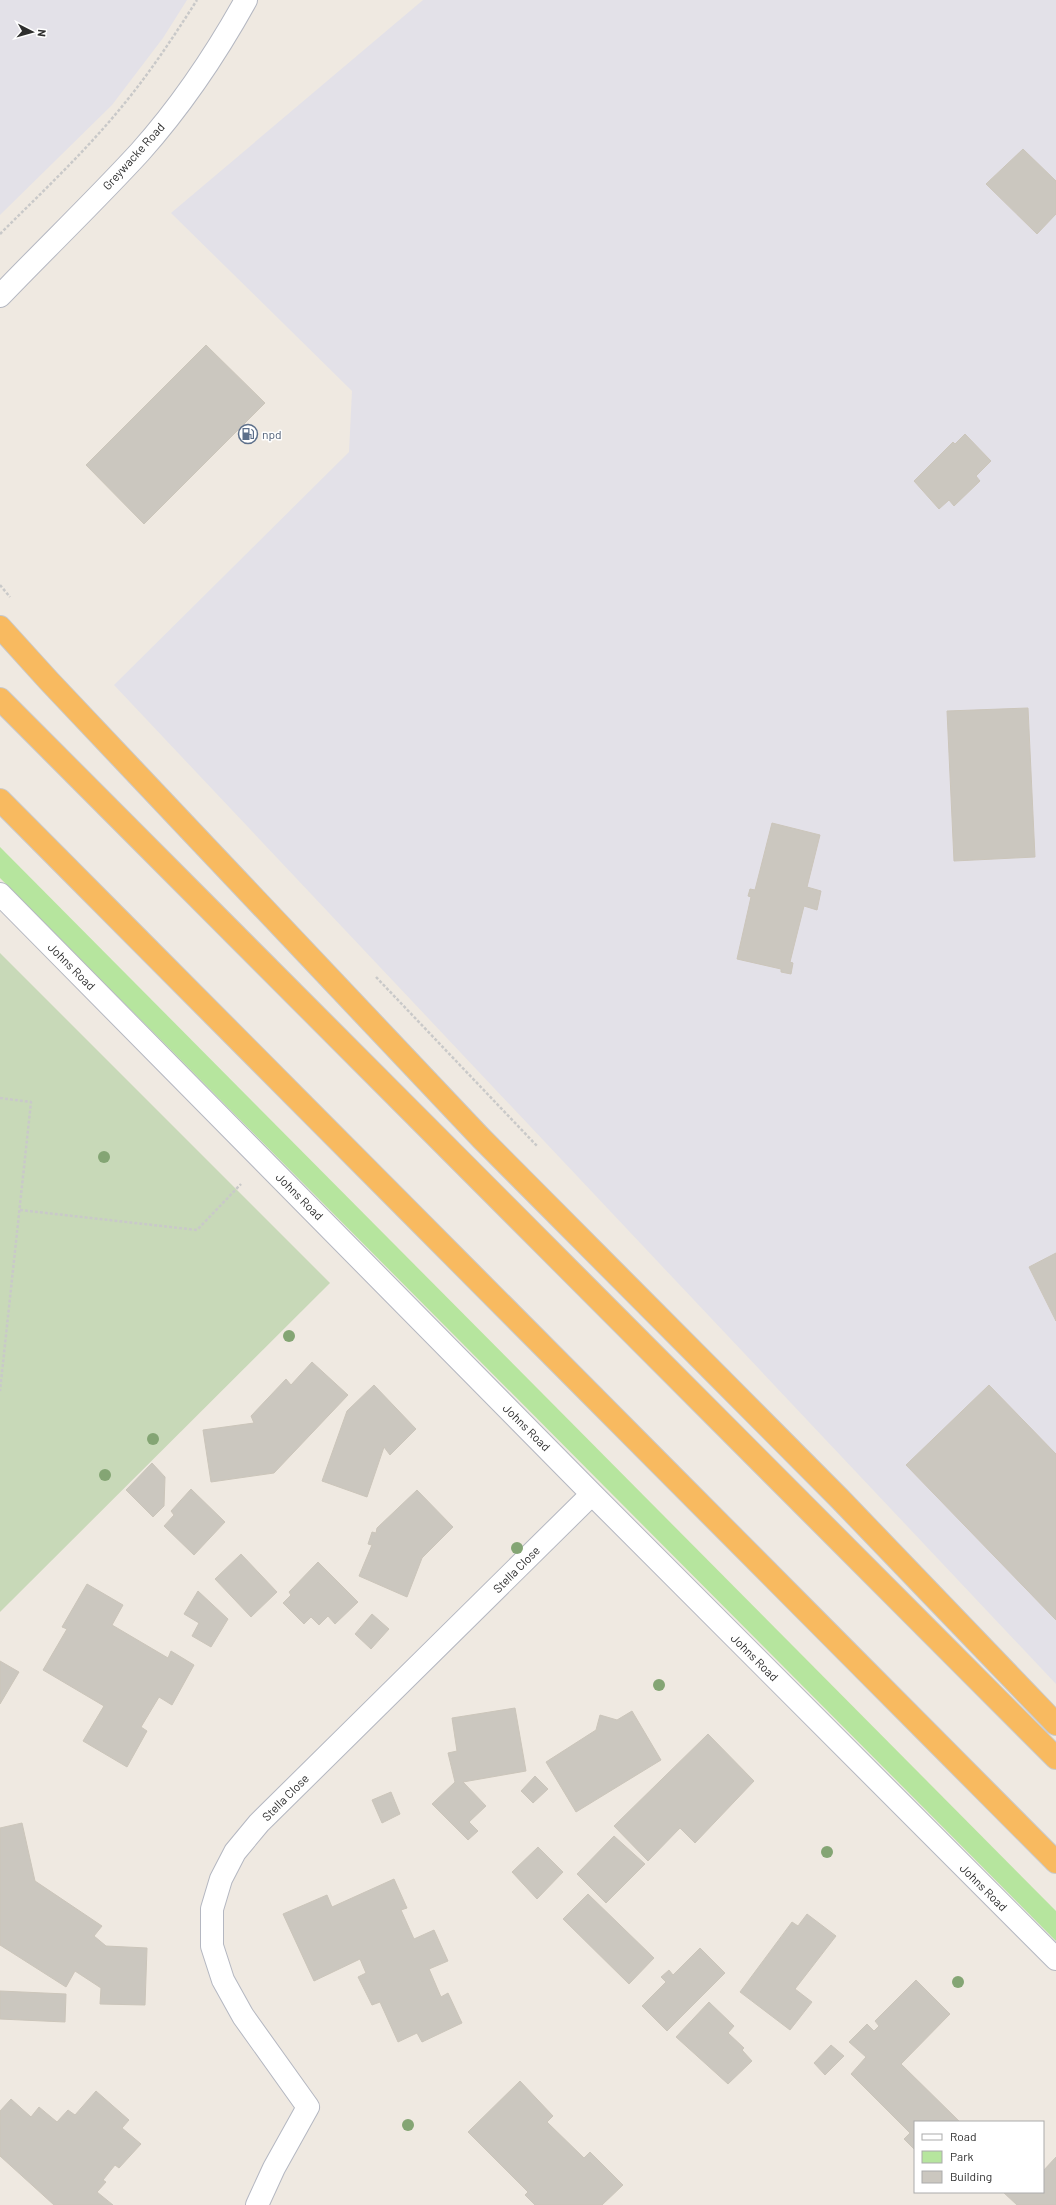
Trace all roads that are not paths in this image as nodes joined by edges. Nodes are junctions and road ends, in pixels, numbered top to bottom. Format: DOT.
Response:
graph roads {
  1 [pos="246,0"];
  2 [pos="0,296"];
  3 [pos="0,628"];
  4 [pos="0,699"];
  5 [pos="0,800"];
  6 [pos="0,894"];
  7 [pos="592,1494"];
  8 [pos="1056,1724"];
  9 [pos="1056,1758"];
  10 [pos="1056,1862"];
  11 [pos="1056,1959"];
  12 [pos="257,2205"];
  1 -- 2 [label="street, Greywacke Road"];
  3 -- 8 [label="highway"];
  4 -- 9 [label="highway"];
  5 -- 10 [label="highway"];
  6 -- 7 [label="street, Johns Road"];
  7 -- 11 [label="street, Johns Road"];
  7 -- 12 [label="street, Stella Close"];
}
